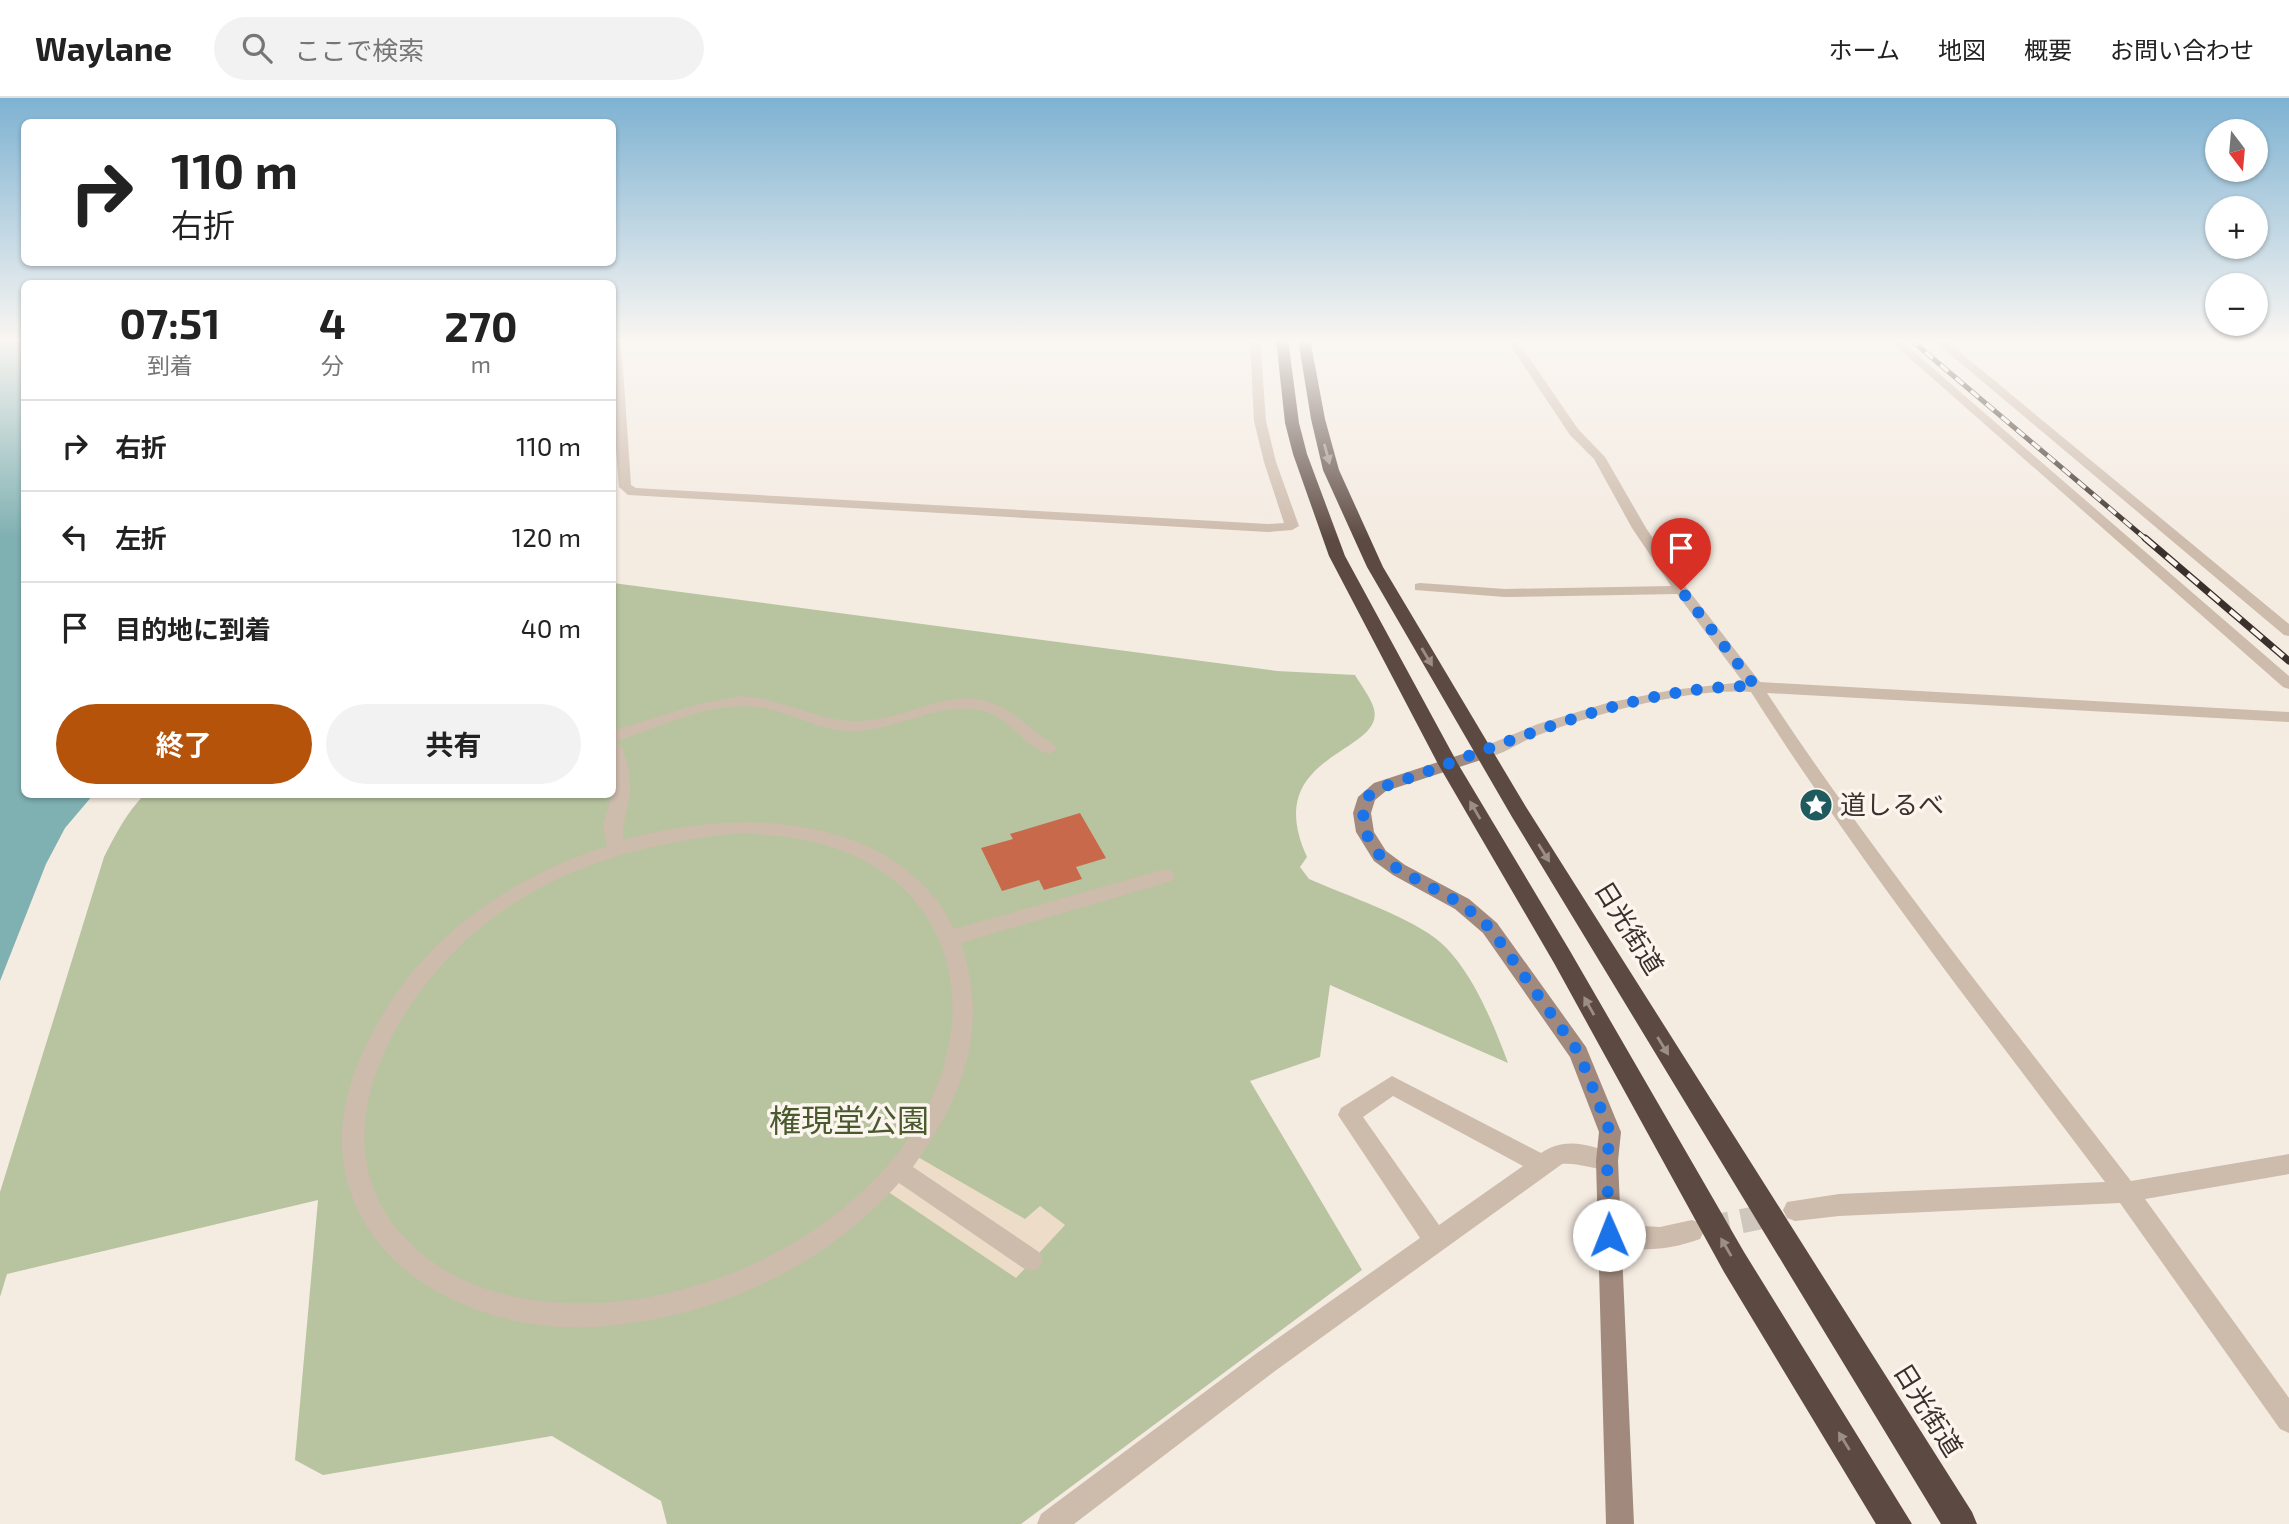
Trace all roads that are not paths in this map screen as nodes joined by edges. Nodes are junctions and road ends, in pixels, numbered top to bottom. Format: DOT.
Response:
graph roads {
  1 [pos="619,406"];
  2 [pos="1259,406"];
  3 [pos="1290,406"];
  4 [pos="1317,406"];
  5 [pos="1556,406"];
  6 [pos="1969,406"];
  7 [pos="2017,406"];
  8 [pos="1420,587"];
  9 [pos="1681,590"];
  10 [pos="2289,632"];
  11 [pos="2289,684"];
  12 [pos="1755,686"];
  13 [pos="2289,717"];
  14 [pos="616,736"];
  15 [pos="1050,749"];
  16 [pos="1484,753"];
  17 [pos="616,758"];
  18 [pos="1448,764"];
  19 [pos="616,847"];
  20 [pos="1165,876"];
  21 [pos="951,938"];
  22 [pos="1607,1161"];
  23 [pos="1543,1164"];
  24 [pos="2289,1164"];
  25 [pos="897,1169"];
  26 [pos="2126,1192"];
  27 [pos="1795,1210"];
  28 [pos="1692,1231"];
  29 [pos="1609,1235"];
  30 [pos="1436,1241"];
  31 [pos="1031,1260"];
  32 [pos="2289,1420"];
  33 [pos="1051,1524"];
  34 [pos="1620,1524"];
  35 [pos="1895,1524"];
  36 [pos="1960,1524"];
  1 -- 2 [label="street"];
  3 -- 18 [label="highway"];
  4 -- 16 [label="highway, 日光街道, one-way"];
  5 -- 9 [label="street"];
  6 -- 11 [label="street"];
  7 -- 10 [label="street"];
  8 -- 9 [label="street"];
  9 -- 12 [label="street"];
  12 -- 13 [label="street"];
  12 -- 16 [label="street"];
  12 -- 26 [label="street"];
  14 -- 15 [label="street"];
  16 -- 18 [label="street"];
  16 -- 36 [label="highway, 日光街道, one-way"];
  17 -- 19 [label="street"];
  18 -- 22 [label="street"];
  35 -- 18 [label="highway, one-way"];
  19 -- 21 [label="street"];
  19 -- 25 [label="street"];
  20 -- 21 [label="street"];
  21 -- 25 [label="street"];
  22 -- 23 [label="street"];
  22 -- 29 [label="street"];
  23 -- 30 [label="street"];
  23 -- 30 [label="street"];
  24 -- 26 [label="street"];
  25 -- 31 [label="street"];
  26 -- 27 [label="street"];
  26 -- 32 [label="street"];
  28 -- 29 [label="street"];
  29 -- 34 [label="street"];
  30 -- 33 [label="street"];
}
